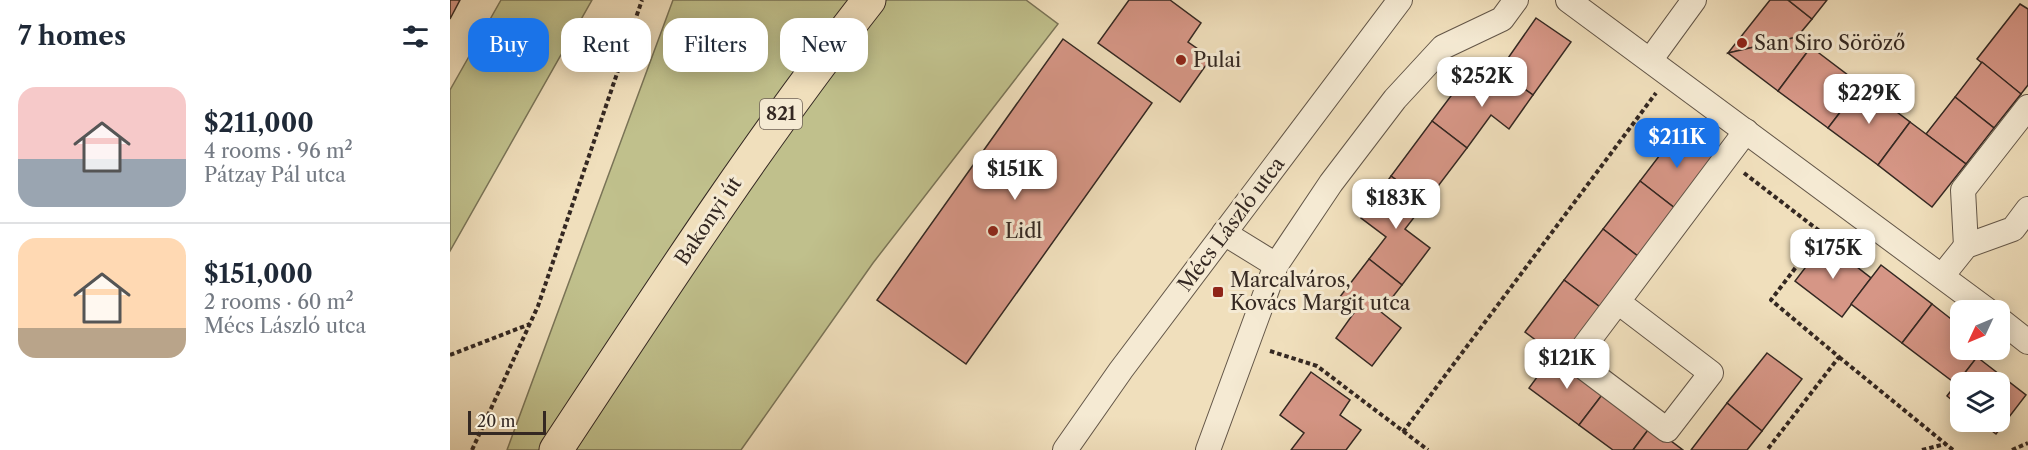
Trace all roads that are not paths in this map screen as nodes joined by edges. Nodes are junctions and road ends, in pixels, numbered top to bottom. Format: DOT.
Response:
graph roads {
  1 [pos="870,0"];
  2 [pos="1400,0"];
  3 [pos="1516,0"];
  4 [pos="1568,0"];
  5 [pos="1695,0"];
  6 [pos="1651,59"];
  7 [pos="2028,107"];
  8 [pos="1746,131"];
  9 [pos="2028,209"];
  10 [pos="1224,233"];
  11 [pos="1966,246"];
  12 [pos="1276,265"];
  13 [pos="1942,276"];
  14 [pos="1974,300"];
  15 [pos="1618,302"];
  16 [pos="2010,328"];
  17 [pos="2028,342"];
  18 [pos="556,450"];
  19 [pos="1065,450"];
  20 [pos="1208,450"];
  1 -- 18 [label="main road, Bakonyi út / 821"];
  2 -- 10 [label="street, Mécs László utca"];
  3 -- 12 [label="street"];
  4 -- 6 [label="street"];
  5 -- 6 [label="street"];
  6 -- 8 [label="street"];
  7 -- 11 [label="street"];
  8 -- 13 [label="street"];
  8 -- 15 [label="street"];
  9 -- 11 [label="street"];
  10 -- 12 [label="street"];
  10 -- 19 [label="street, Mécs László utca"];
  11 -- 13 [label="street"];
  12 -- 20 [label="street"];
  13 -- 14 [label="street"];
  15 -- 15 [label="street"];
  16 -- 17 [label="street"];
}
